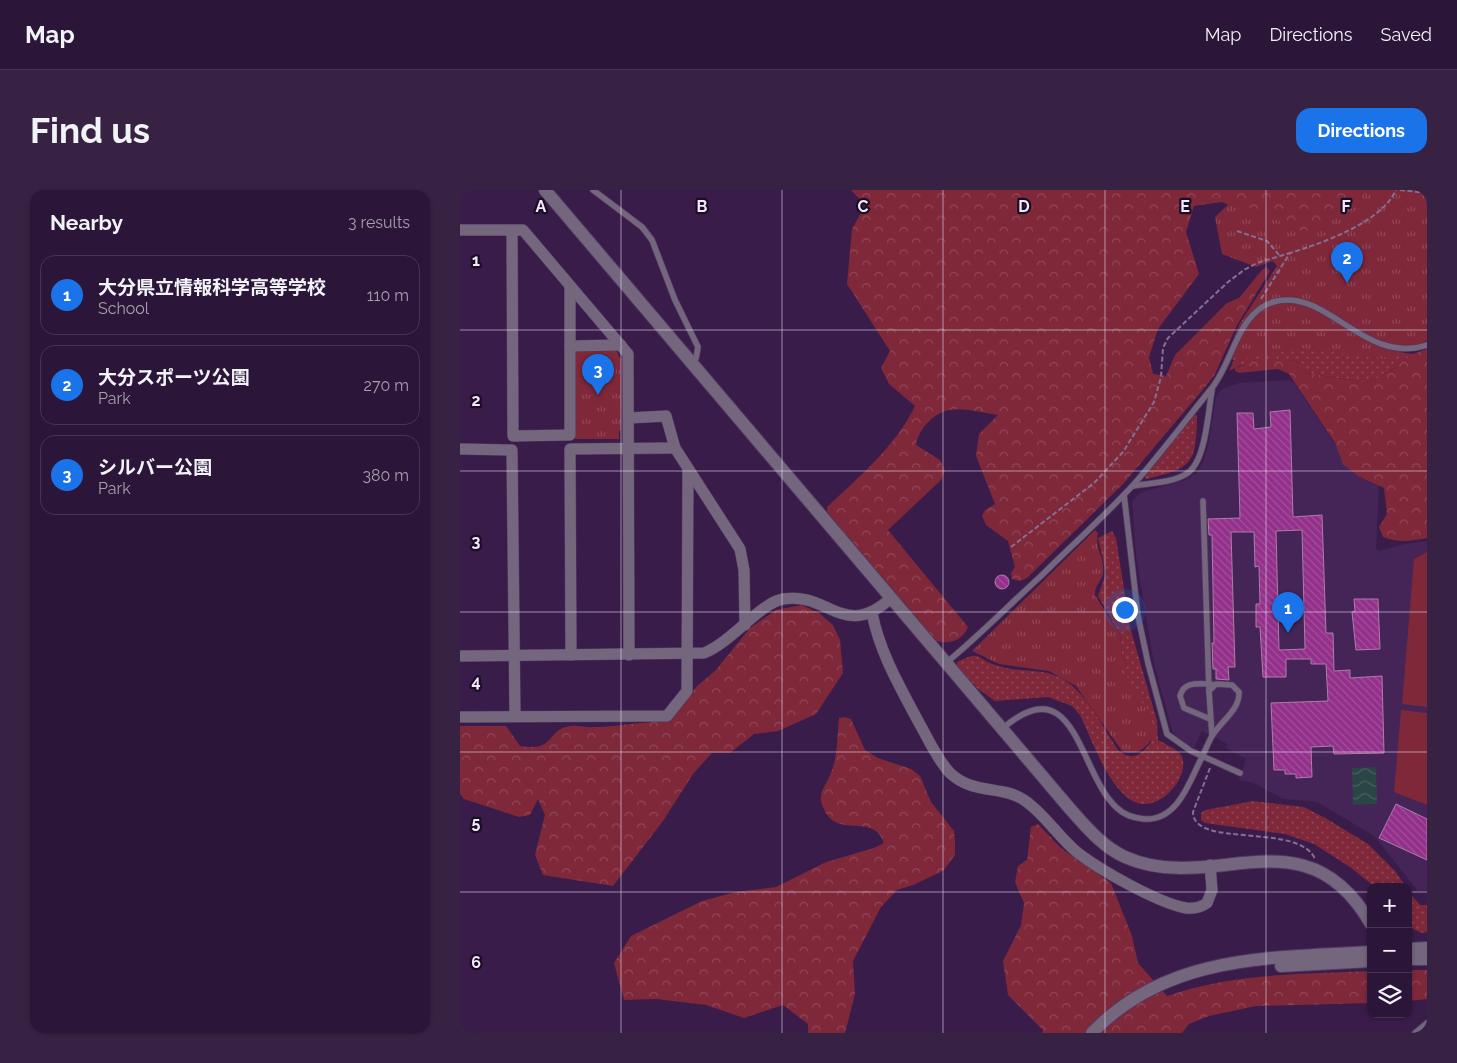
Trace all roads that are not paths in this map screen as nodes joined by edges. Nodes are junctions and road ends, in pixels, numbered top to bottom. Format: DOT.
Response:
graph roads {
  1 [pos="545,190"];
  2 [pos="593,190"];
  3 [pos="460,230"];
  4 [pos="512,230"];
  5 [pos="570,286"];
  6 [pos="621,345"];
  7 [pos="1427,345"];
  8 [pos="570,346"];
  9 [pos="692,363"];
  10 [pos="1212,388"];
  11 [pos="629,418"];
  12 [pos="629,448"];
  13 [pos="674,448"];
  14 [pos="460,450"];
  15 [pos="688,469"];
  16 [pos="1132,486"];
  17 [pos="1124,495"];
  18 [pos="1203,501"];
  19 [pos="891,598"];
  20 [pos="872,613"];
  21 [pos="745,626"];
  22 [pos="571,655"];
  23 [pos="629,655"];
  24 [pos="688,655"];
  25 [pos="460,656"];
  26 [pos="514,656"];
  27 [pos="946,663"];
  28 [pos="1209,684"];
  29 [pos="1216,684"];
  30 [pos="1209,691"];
  31 [pos="460,716"];
  32 [pos="515,716"];
  33 [pos="1210,719"];
  34 [pos="1002,729"];
  35 [pos="1212,736"];
  36 [pos="1202,757"];
  37 [pos="1240,773"];
  38 [pos="1210,865"];
  39 [pos="1367,918"];
  40 [pos="1427,948"];
  41 [pos="1412,949"];
  42 [pos="1367,952"];
  43 [pos="1427,958"];
  44 [pos="1412,960"];
  45 [pos="1367,962"];
  46 [pos="1182,975"];
  47 [pos="1427,1023"];
  48 [pos="1092,1033"];
  49 [pos="1415,1033"];
  1 -- 9 [label="street"];
  2 -- 9 [label="lane"];
  3 -- 4 [label="street"];
  4 -- 5 [label="street"];
  4 -- 8 [label="street"];
  5 -- 6 [label="street"];
  5 -- 8 [label="street"];
  6 -- 8 [label="street"];
  6 -- 11 [label="street"];
  7 -- 10 [label="lane"];
  9 -- 19 [label="street"];
  10 -- 16 [label="lane"];
  10 -- 16 [label="lane"];
  11 -- 12 [label="street"];
  11 -- 13 [label="street"];
  12 -- 13 [label="street"];
  12 -- 22 [label="street"];
  12 -- 23 [label="street"];
  13 -- 15 [label="street"];
  14 -- 26 [label="street"];
  15 -- 21 [label="street"];
  15 -- 24 [label="street"];
  16 -- 17 [label="lane"];
  17 -- 27 [label="lane"];
  17 -- 36 [label="lane"];
  18 -- 28 [label="lane"];
  19 -- 20 [label="street"];
  19 -- 27 [label="street"];
  20 -- 21 [label="street"];
  20 -- 38 [label="street"];
  21 -- 24 [label="street"];
  22 -- 23 [label="street"];
  22 -- 26 [label="street"];
  23 -- 24 [label="street"];
  24 -- 32 [label="street"];
  25 -- 26 [label="street"];
  26 -- 32 [label="street"];
  27 -- 34 [label="street"];
  28 -- 29 [label="lane"];
  28 -- 30 [label="lane"];
  28 -- 33 [label="lane"];
  29 -- 30 [label="lane"];
  29 -- 35 [label="lane"];
  30 -- 33 [label="lane"];
  31 -- 32 [label="street"];
  33 -- 35 [label="lane"];
  34 -- 36 [label="lane"];
  34 -- 38 [label="street"];
  35 -- 36 [label="lane"];
  36 -- 37 [label="lane"];
  38 -- 39 [label="street"];
  40 -- 41 [label="street"];
  42 -- 46 [label="street"];
  43 -- 44 [label="street"];
  45 -- 46 [label="street"];
  46 -- 48 [label="street"];
  47 -- 49 [label="lane"];
}
